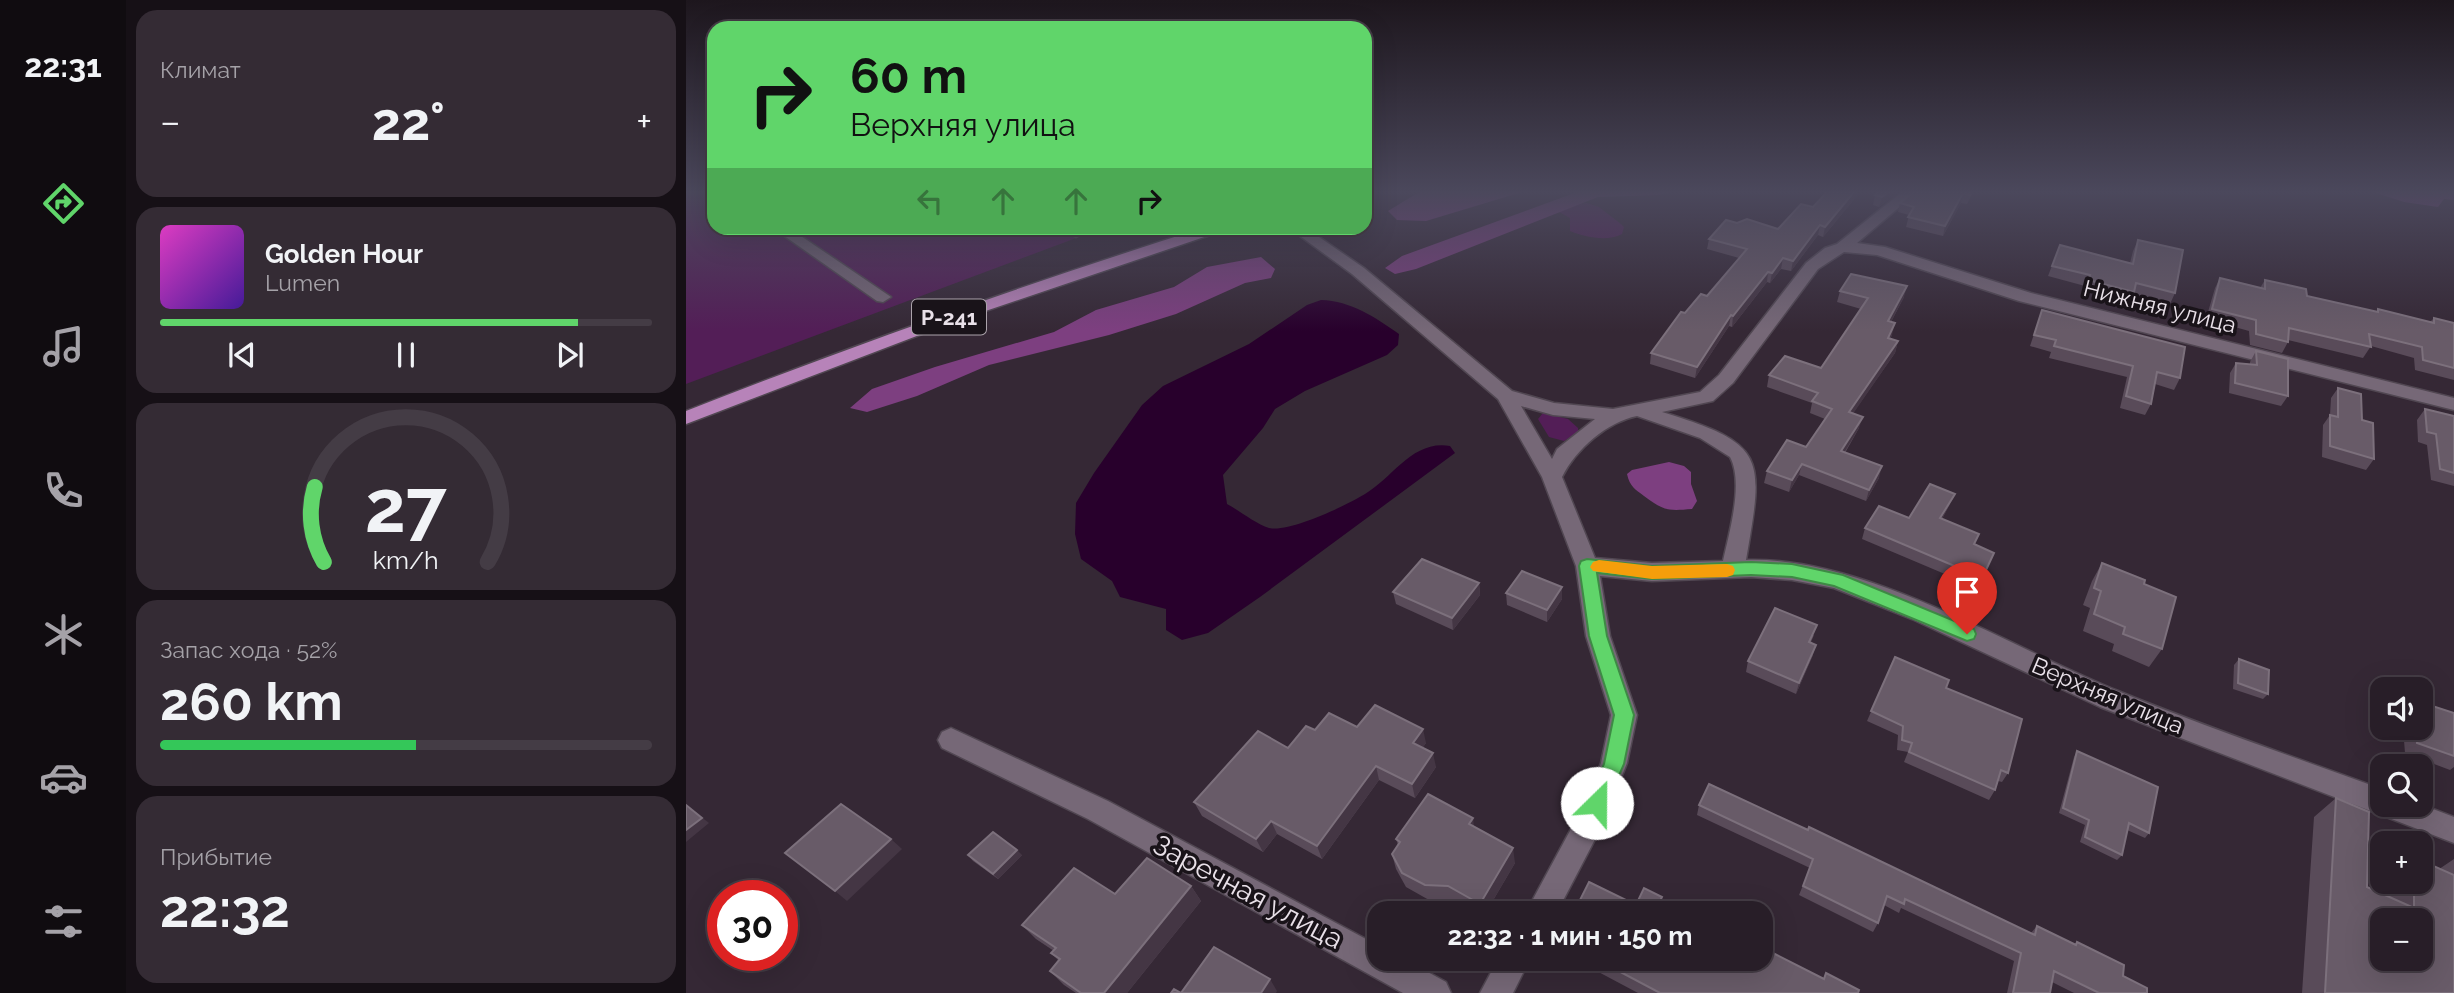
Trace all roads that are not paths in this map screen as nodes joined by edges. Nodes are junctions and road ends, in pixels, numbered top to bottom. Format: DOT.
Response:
graph roads {
  1 [pos="795,238"];
  2 [pos="1186,238"];
  3 [pos="1312,238"];
  4 [pos="1859,238"];
  5 [pos="1850,247"];
  6 [pos="883,297"];
  7 [pos="1505,395"];
  8 [pos="2454,404"];
  9 [pos="1642,411"];
  10 [pos="1613,415"];
  11 [pos="686,418"];
  12 [pos="1552,477"];
  13 [pos="1587,566"];
  14 [pos="1733,570"];
  15 [pos="951,740"];
  16 [pos="2370,798"];
  17 [pos="2420,817"];
  18 [pos="2454,830"];
  19 [pos="1547,901"];
  20 [pos="1508,971"];
  21 [pos="1435,993"];
  22 [pos="1496,993"];
  1 -- 6 [label="street"];
  2 -- 11 [label="highway, Р-241"];
  3 -- 7 [label="street"];
  4 -- 5 [label="street"];
  5 -- 8 [label="street, Нижняя улица"];
  5 -- 9 [label="street"];
  7 -- 10 [label="street"];
  7 -- 12 [label="street"];
  9 -- 10 [label="street"];
  9 -- 14 [label="street"];
  10 -- 12 [label="street"];
  12 -- 13 [label="street"];
  13 -- 14 [label="street, Верхняя улица"];
  13 -- 19 [label="street"];
  14 -- 16 [label="street, Верхняя улица"];
  15 -- 21 [label="street, Заречная улица"];
  17 -- 18 [label="street"];
  20 -- 22 [label="street"];
}
